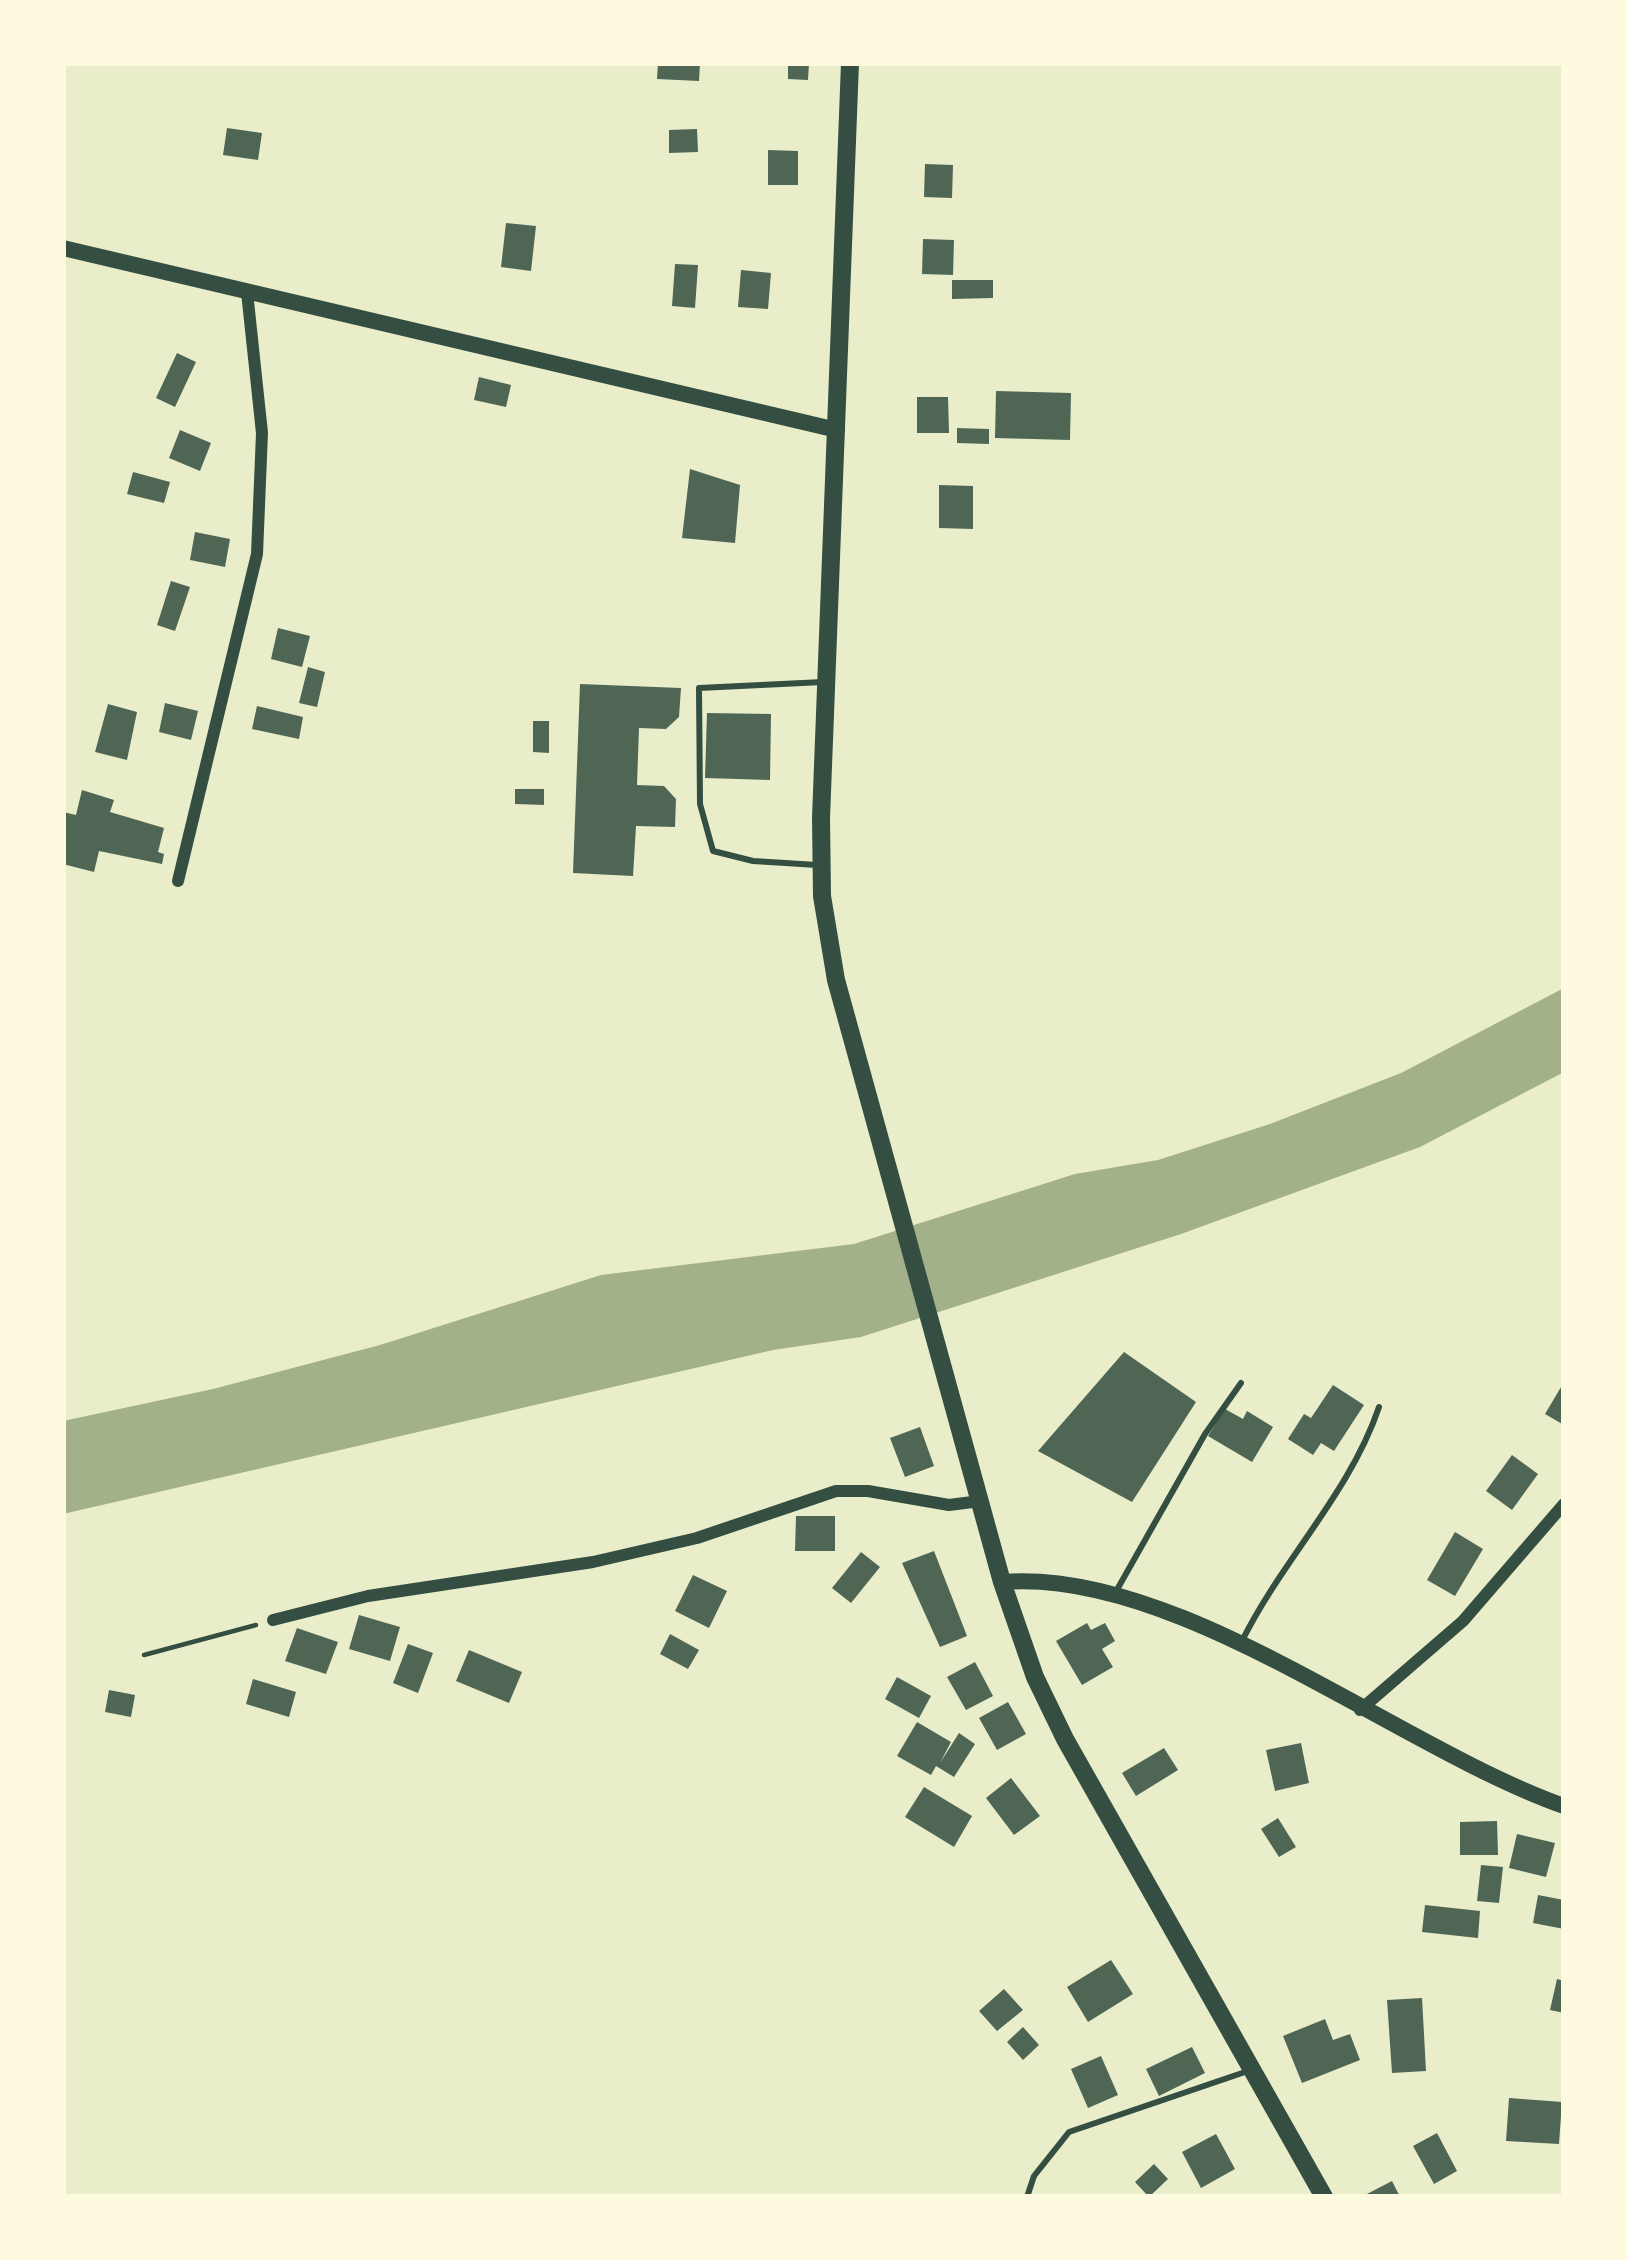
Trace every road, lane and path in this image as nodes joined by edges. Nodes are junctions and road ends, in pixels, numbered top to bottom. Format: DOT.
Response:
graph roads {
  1 [pos="850,63"];
  2 [pos="63,248"];
  3 [pos="247,292"];
  4 [pos="836,430"];
  5 [pos="827,682"];
  6 [pos="821,866"];
  7 [pos="178,881"];
  8 [pos="1241,1383"];
  9 [pos="1379,1407"];
  10 [pos="980,1501"];
  11 [pos="1564,1504"];
  12 [pos="1002,1582"];
  13 [pos="1113,1596"];
  14 [pos="273,1620"];
  15 [pos="1239,1646"];
  16 [pos="144,1655"];
  17 [pos="1360,1710"];
  18 [pos="1564,1806"];
  19 [pos="1251,2069"];
  20 [pos="1028,2197"];
  21 [pos="1324,2197"];
  1 -- 4 [label="main road"];
  2 -- 3 [label="street"];
  3 -- 4 [label="street"];
  3 -- 7 [label="street"];
  4 -- 5 [label="main road"];
  5 -- 6 [label="main road"];
  5 -- 6 [label="lane"];
  6 -- 10 [label="main road"];
  8 -- 13 [label="lane"];
  9 -- 15 [label="lane"];
  10 -- 12 [label="main road"];
  10 -- 14 [label="street"];
  11 -- 17 [label="street"];
  12 -- 13 [label="street"];
  12 -- 19 [label="main road"];
  13 -- 15 [label="street"];
  14 -- 16 [label="path"];
  15 -- 17 [label="street"];
  17 -- 18 [label="street"];
  19 -- 20 [label="lane"];
  19 -- 21 [label="main road"];
}
